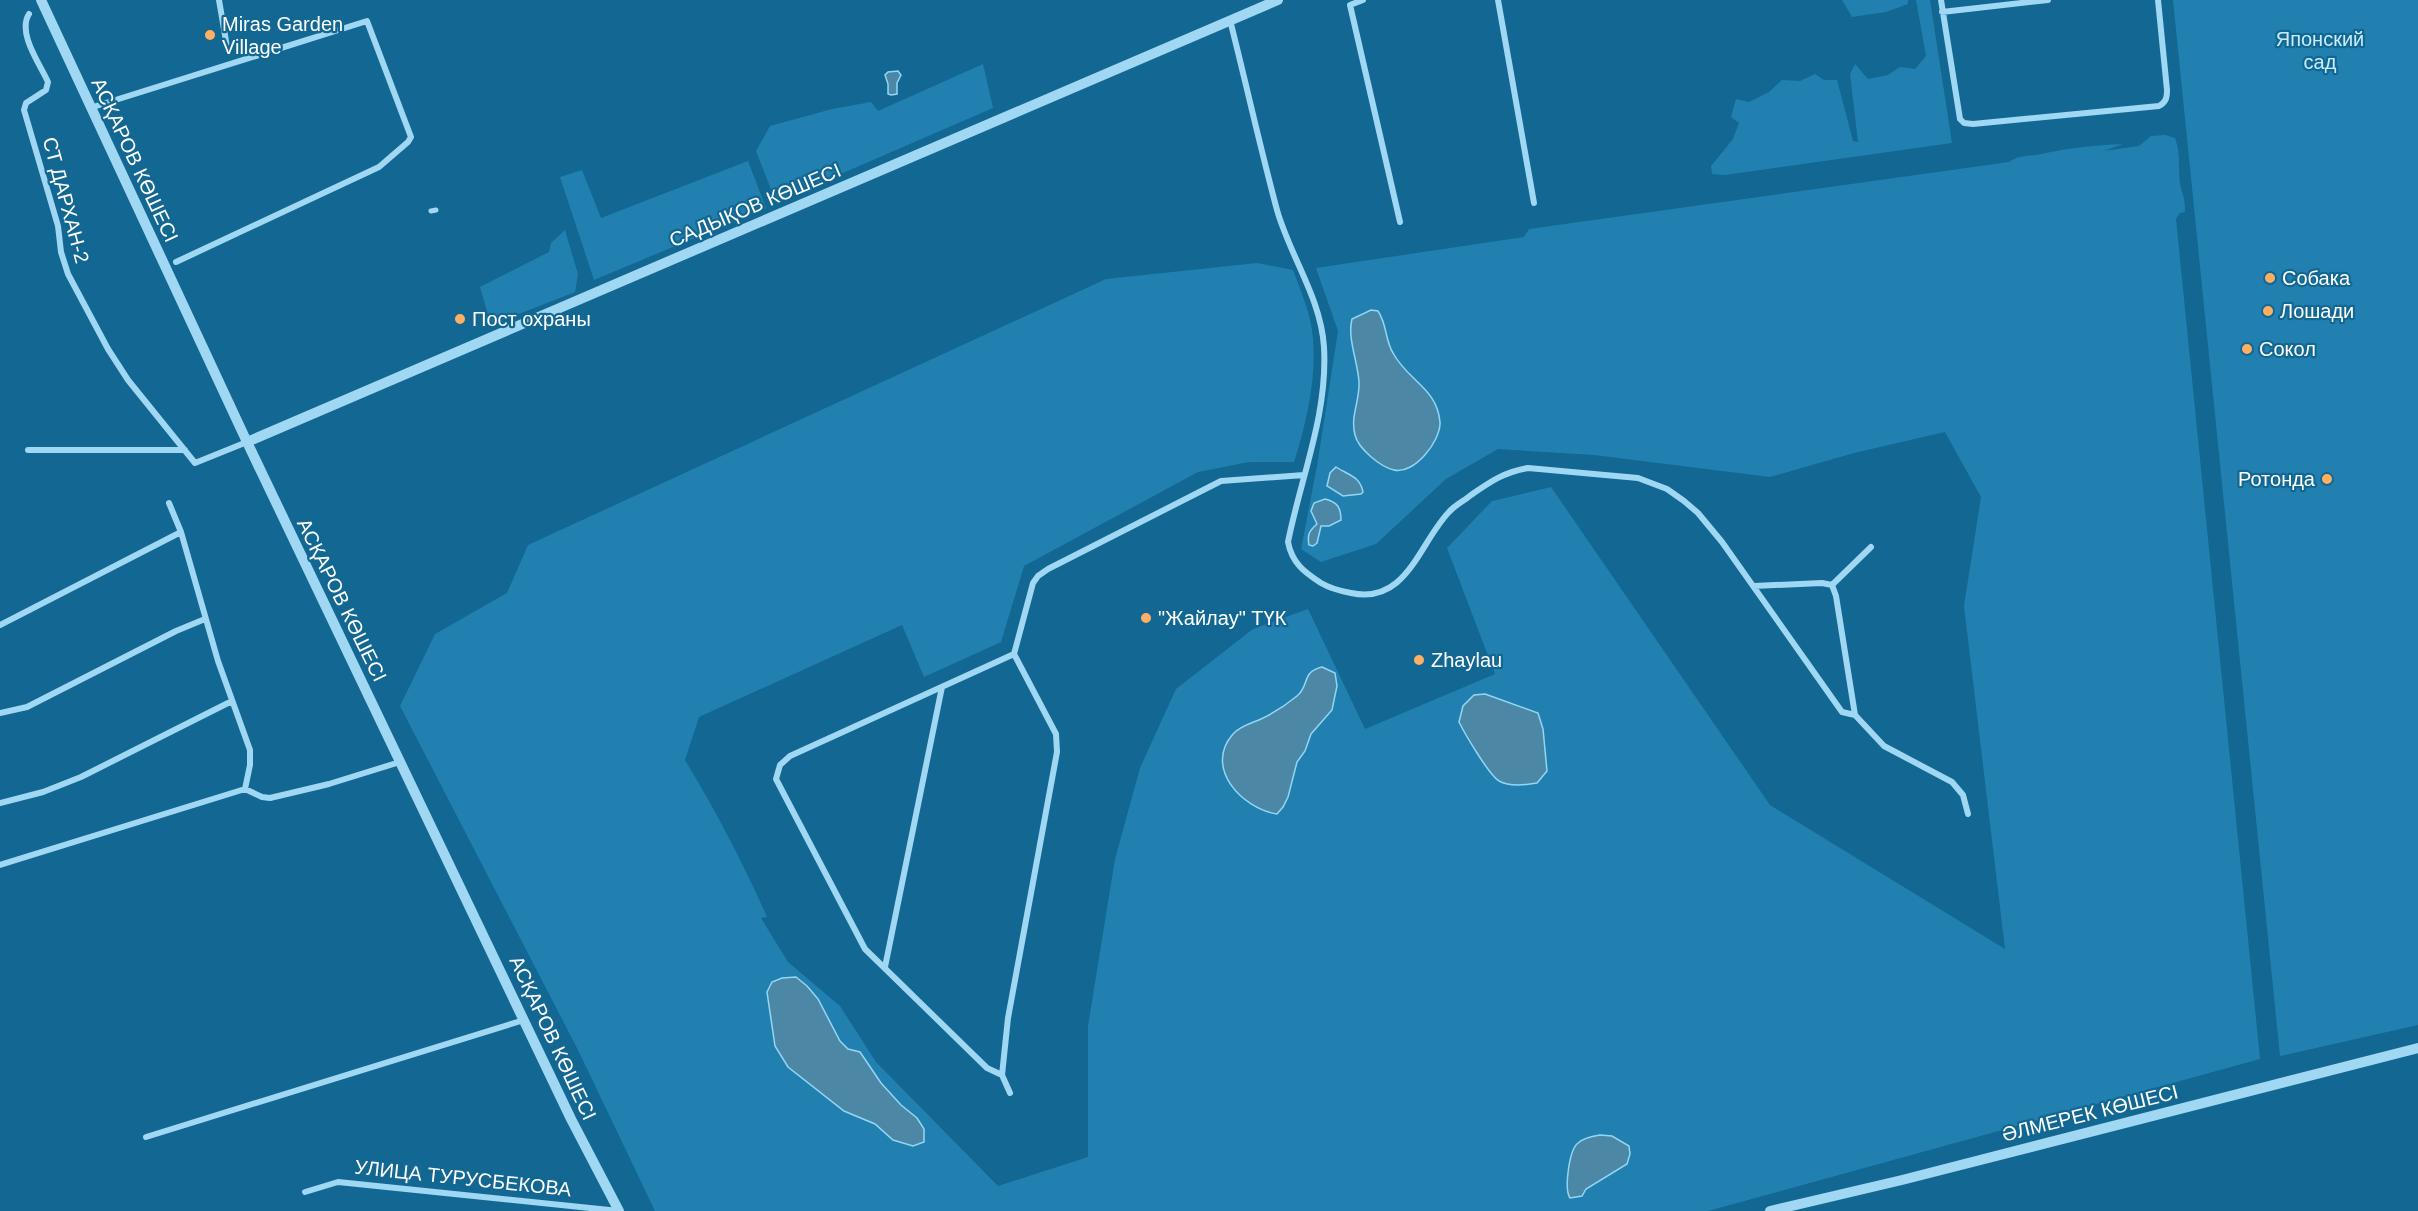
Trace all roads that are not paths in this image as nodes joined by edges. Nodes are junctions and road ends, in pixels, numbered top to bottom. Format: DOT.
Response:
graph roads {
  1 [pos="41,0"];
  2 [pos="219,0"];
  3 [pos="1278,0"];
  4 [pos="1363,0"];
  5 [pos="1498,0"];
  6 [pos="1941,0"];
  7 [pos="2048,0"];
  8 [pos="2158,0"];
  9 [pos="1942,12"];
  10 [pos="29,14"];
  11 [pos="1230,20"];
  12 [pos="227,46"];
  13 [pos="90,108"];
  14 [pos="1534,202"];
  15 [pos="1400,222"];
  16 [pos="176,261"];
  17 [pos="247,442"];
  18 [pos="28,450"];
  19 [pos="185,450"];
  20 [pos="1304,475"];
  21 [pos="169,503"];
  22 [pos="181,532"];
  23 [pos="1871,547"];
  24 [pos="1832,585"];
  25 [pos="1754,586"];
  26 [pos="205,619"];
  27 [pos="0,625"];
  28 [pos="1014,654"];
  29 [pos="942,687"];
  30 [pos="232,701"];
  31 [pos="0,713"];
  32 [pos="1855,715"];
  33 [pos="400,762"];
  34 [pos="244,789"];
  35 [pos="0,803"];
  36 [pos="1968,814"];
  37 [pos="0,865"];
  38 [pos="885,967"];
  39 [pos="525,1020"];
  40 [pos="2418,1048"];
  41 [pos="1002,1075"];
  42 [pos="1010,1093"];
  43 [pos="146,1137"];
  44 [pos="305,1192"];
  45 [pos="619,1211"];
  46 [pos="1770,1211"];
  1 -- 13 [label="street, АСҚАРОВ КӨШЕСІ"];
  2 -- 12 [label="street"];
  3 -- 11 [label="street, САДЫҚОВ КӨШЕСІ"];
  4 -- 15 [label="street"];
  5 -- 14 [label="street"];
  6 -- 9 [label="street"];
  7 -- 9 [label="street"];
  8 -- 9 [label="street"];
  10 -- 19 [label="street, СТ ДАРХАН-2"];
  11 -- 17 [label="street, САДЫҚОВ КӨШЕСІ"];
  11 -- 20 [label="street"];
  13 -- 16 [label="street"];
  13 -- 17 [label="street, АСҚАРОВ КӨШЕСІ"];
  17 -- 19 [label="street"];
  17 -- 33 [label="street, АСҚАРОВ КӨШЕСІ"];
  18 -- 19 [label="street"];
  20 -- 25 [label="street"];
  20 -- 28 [label="street"];
  21 -- 22 [label="street"];
  22 -- 26 [label="street"];
  22 -- 27 [label="street"];
  23 -- 24 [label="street"];
  24 -- 25 [label="street"];
  24 -- 32 [label="street"];
  25 -- 32 [label="street"];
  26 -- 30 [label="street"];
  26 -- 31 [label="street"];
  28 -- 29 [label="street"];
  28 -- 41 [label="street"];
  29 -- 38 [label="street"];
  29 -- 38 [label="street"];
  30 -- 34 [label="street"];
  30 -- 35 [label="street"];
  32 -- 36 [label="street"];
  33 -- 34 [label="street"];
  33 -- 39 [label="street, АСҚАРОВ КӨШЕСІ"];
  34 -- 37 [label="street"];
  38 -- 41 [label="street"];
  39 -- 43 [label="street"];
  39 -- 45 [label="street, АСҚАРОВ КӨШЕСІ"];
  40 -- 46 [label="street, ӘЛМЕРЕК КӨШЕСІ"];
  41 -- 42 [label="street"];
  44 -- 45 [label="street, УЛИЦА ТУРУСБЕКОВА"];
}
